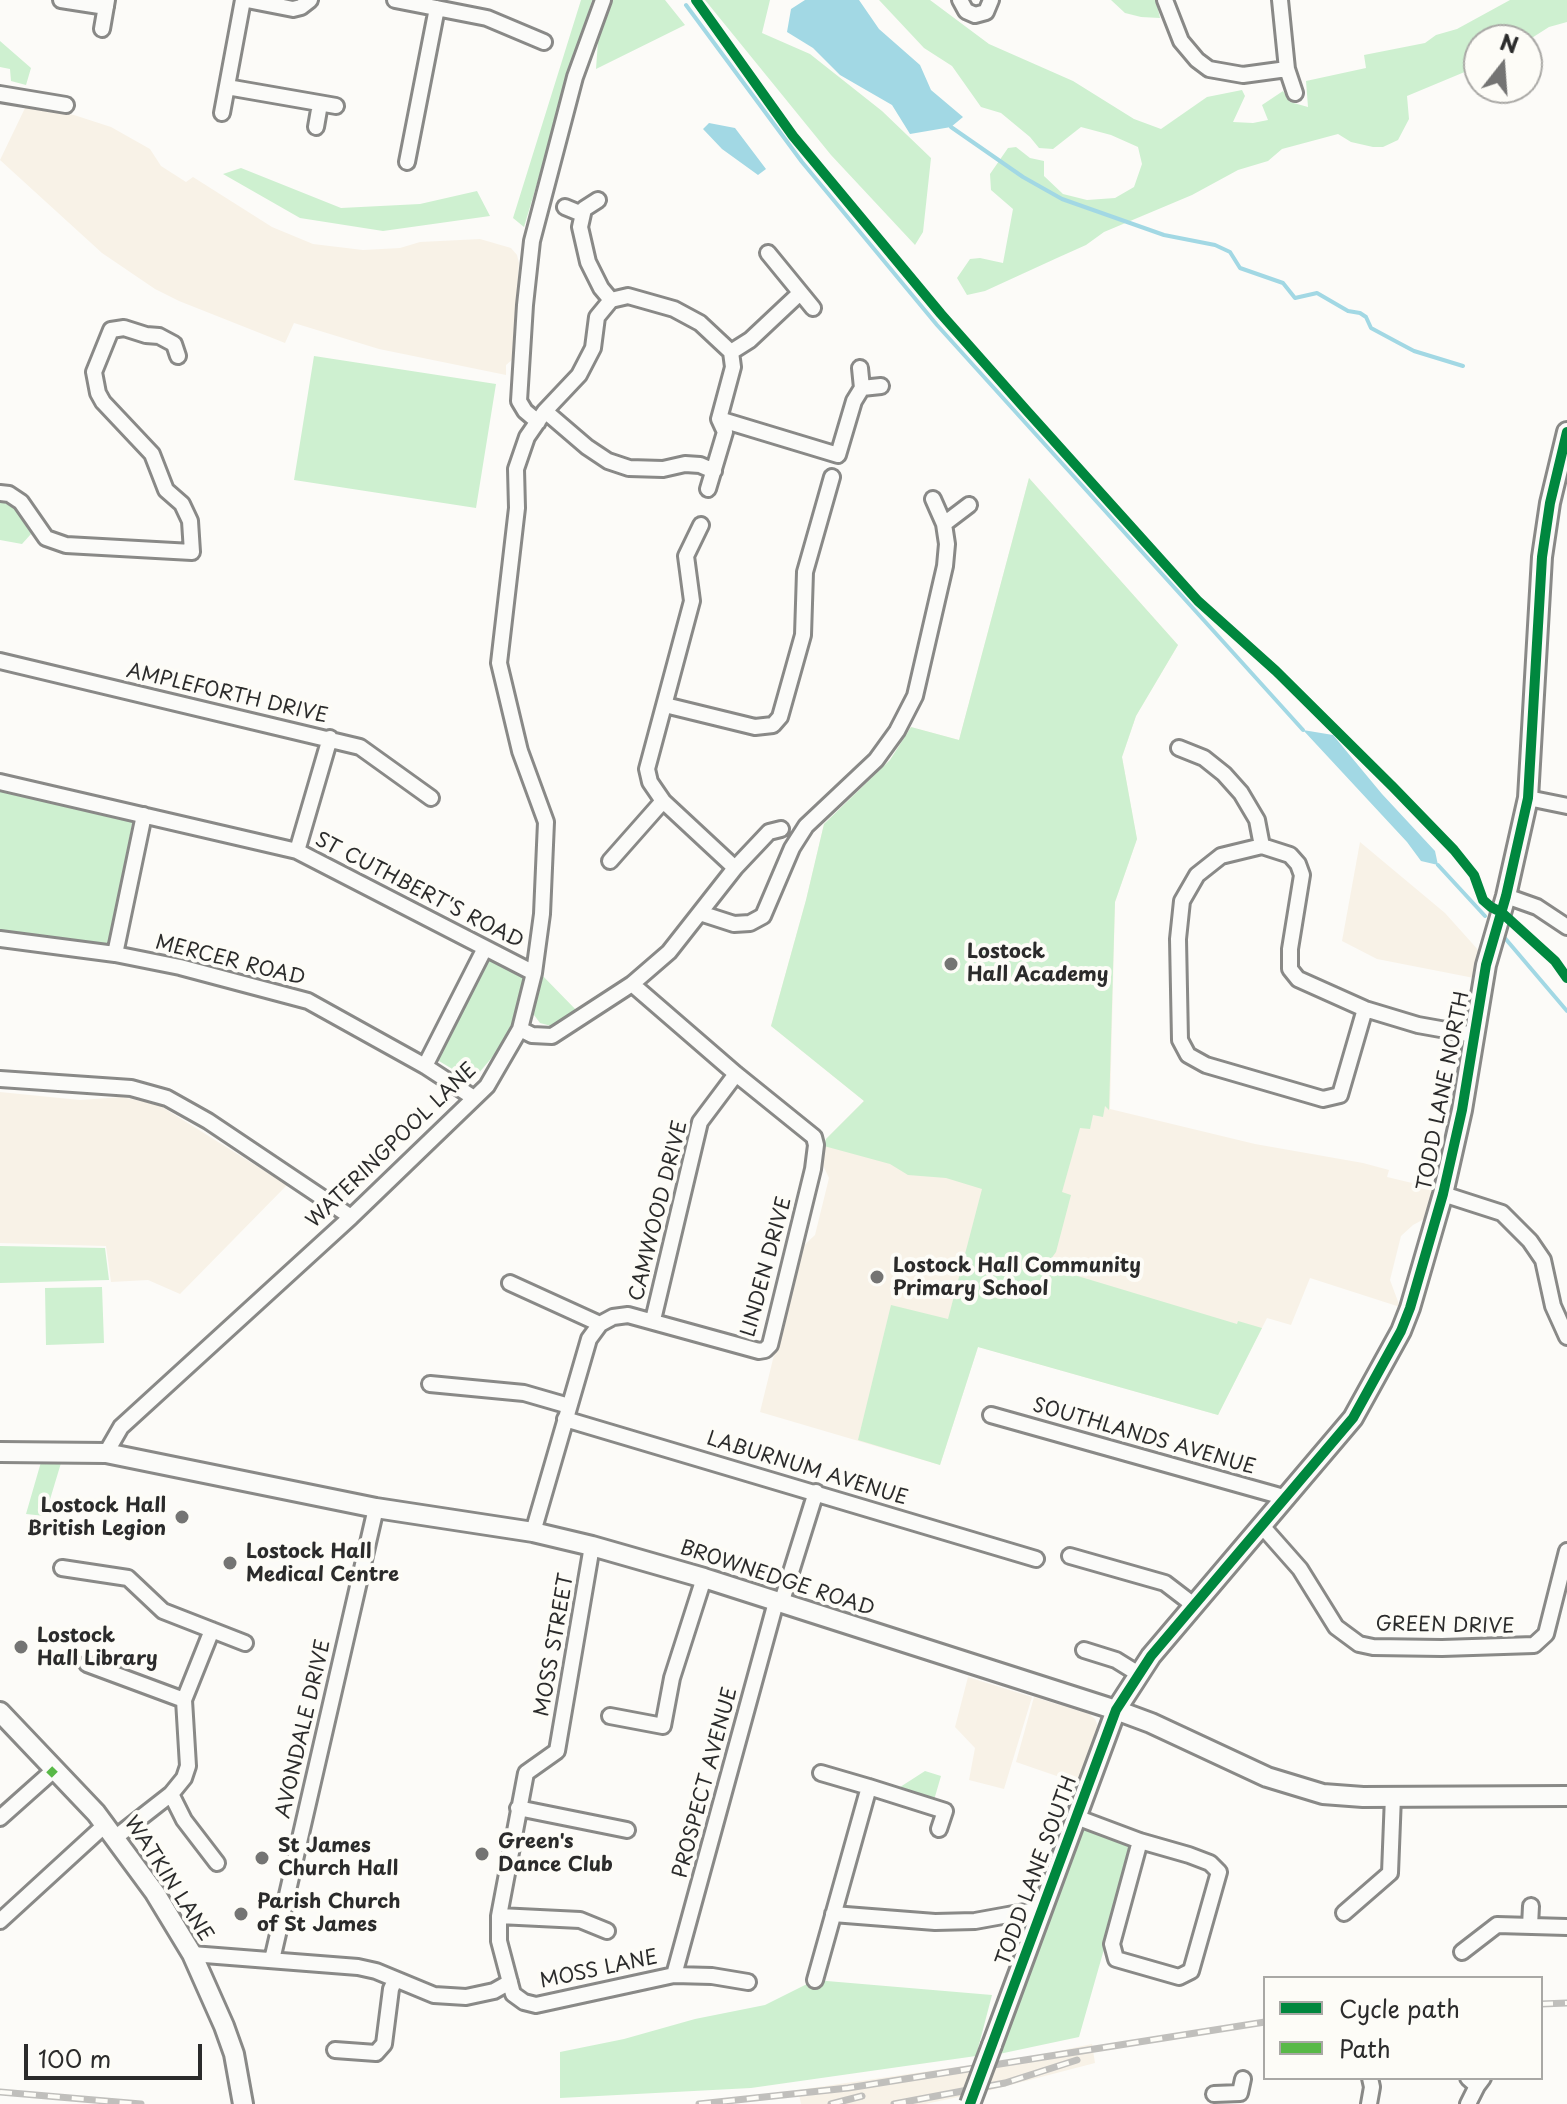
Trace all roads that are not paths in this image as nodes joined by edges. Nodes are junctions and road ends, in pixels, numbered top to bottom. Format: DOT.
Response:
graph roads {
  1 [pos="61,0"];
  2 [pos="310,0"];
  3 [pos="395,0"];
  4 [pos="603,0"];
  5 [pos="960,0"];
  6 [pos="991,0"];
  7 [pos="1165,0"];
  8 [pos="1280,0"];
  9 [pos="250,1"];
  10 [pos="106,4"];
  11 [pos="437,8"];
  12 [pos="102,29"];
  13 [pos="544,42"];
  14 [pos="1287,69"];
  15 [pos="227,87"];
  16 [pos="1295,93"];
  17 [pos="0,94"];
  18 [pos="320,104"];
  19 [pos="66,105"];
  20 [pos="336,106"];
  21 [pos="222,113"];
  22 [pos="316,127"];
  23 [pos="407,162"];
  24 [pos="598,200"];
  25 [pos="565,207"];
  26 [pos="582,214"];
  27 [pos="768,253"];
  28 [pos="800,293"];
  29 [pos="611,300"];
  30 [pos="813,308"];
  31 [pos="731,352"];
  32 [pos="178,356"];
  33 [pos="860,368"];
  34 [pos="881,386"];
  35 [pos="862,388"];
  36 [pos="541,416"];
  37 [pos="719,419"];
  38 [pos="1567,432"];
  39 [pos="714,471"];
  40 [pos="832,477"];
  41 [pos="708,489"];
  42 [pos="0,493"];
  43 [pos="933,499"];
  44 [pos="969,505"];
  45 [pos="944,524"];
  46 [pos="701,525"];
  47 [pos="0,661"];
  48 [pos="665,705"];
  49 [pos="330,738"];
  50 [pos="1179,748"];
  51 [pos="0,782"];
  52 [pos="431,798"];
  53 [pos="1528,798"];
  54 [pos="663,801"];
  55 [pos="1567,806"];
  56 [pos="144,815"];
  57 [pos="781,829"];
  58 [pos="1262,846"];
  59 [pos="297,851"];
  60 [pos="610,861"];
  61 [pos="735,868"];
  62 [pos="1506,896"];
  63 [pos="700,913"];
  64 [pos="1567,927"];
  65 [pos="0,939"];
  66 [pos="485,948"];
  67 [pos="115,954"];
  68 [pos="534,973"];
  69 [pos="632,984"];
  70 [pos="1365,1009"];
  71 [pos="520,1029"];
  72 [pos="1474,1035"];
  73 [pos="425,1066"];
  74 [pos="736,1074"];
  75 [pos="0,1079"];
  76 [pos="474,1098"];
  77 [pos="1443,1194"];
  78 [pos="351,1217"];
  79 [pos="510,1283"];
  80 [pos="653,1320"];
  81 [pos="600,1324"];
  82 [pos="1567,1337"];
  83 [pos="430,1384"];
  84 [pos="567,1412"];
  85 [pos="991,1415"];
  86 [pos="0,1452"];
  87 [pos="106,1453"];
  88 [pos="816,1492"];
  89 [pos="1287,1498"];
  90 [pos="376,1508"];
  91 [pos="1262,1526"];
  92 [pos="533,1532"];
  93 [pos="592,1546"];
  94 [pos="1567,1551"];
  95 [pos="1070,1556"];
  96 [pos="1036,1559"];
  97 [pos="62,1568"];
  98 [pos="704,1578"];
  99 [pos="779,1603"];
  100 [pos="1195,1606"];
  101 [pos="212,1630"];
  102 [pos="245,1643"];
  103 [pos="1084,1650"];
  104 [pos="87,1664"];
  105 [pos="1137,1673"];
  106 [pos="184,1700"];
  107 [pos="1116,1710"];
  108 [pos="1,1713"];
  109 [pos="610,1716"];
  110 [pos="52,1772"];
  111 [pos="821,1773"];
  112 [pos="869,1787"];
  113 [pos="171,1794"];
  114 [pos="1393,1796"];
  115 [pos="1567,1796"];
  116 [pos="518,1808"];
  117 [pos="1076,1817"];
  118 [pos="0,1818"];
  119 [pos="939,1829"];
  120 [pos="627,1830"];
  121 [pos="111,1831"];
  122 [pos="1140,1841"];
  123 [pos="217,1863"];
  124 [pos="1531,1906"];
  125 [pos="1041,1909"];
  126 [pos="1344,1913"];
  127 [pos="833,1914"];
  128 [pos="499,1916"];
  129 [pos="0,1921"];
  130 [pos="1530,1926"];
  131 [pos="1567,1927"];
  132 [pos="607,1931"];
  133 [pos="1462,1952"];
  134 [pos="192,1954"];
  135 [pos="272,1960"];
  136 [pos="674,1975"];
  137 [pos="395,1980"];
  138 [pos="815,1980"];
  139 [pos="510,1982"];
  140 [pos="748,1982"];
  141 [pos="335,2050"];
  142 [pos="1370,2080"];
  143 [pos="1476,2081"];
  144 [pos="1243,2092"];
  145 [pos="1214,2094"];
  146 [pos="243,2100"];
  147 [pos="970,2104"];
  148 [pos="1369,2104"];
  149 [pos="1468,2104"];
  1 -- 10 [label="street"];
  2 -- 9 [label="street"];
  3 -- 11 [label="street"];
  4 -- 36 [label="street"];
  5 -- 6 [label="street"];
  7 -- 14 [label="street"];
  8 -- 14 [label="street"];
  9 -- 15 [label="street"];
  10 -- 12 [label="street"];
  11 -- 13 [label="street"];
  11 -- 23 [label="street"];
  14 -- 16 [label="street"];
  15 -- 18 [label="street"];
  15 -- 21 [label="street"];
  17 -- 19 [label="street"];
  18 -- 20 [label="street"];
  18 -- 22 [label="street"];
  24 -- 26 [label="street"];
  25 -- 26 [label="street"];
  26 -- 29 [label="street"];
  27 -- 28 [label="street"];
  28 -- 30 [label="street"];
  28 -- 31 [label="street"];
  29 -- 31 [label="street"];
  29 -- 36 [label="street, WATERINGPOOL LANE"];
  31 -- 37 [label="street"];
  32 -- 42 [label="street"];
  33 -- 35 [label="street"];
  34 -- 35 [label="street"];
  35 -- 37 [label="street"];
  36 -- 39 [label="street"];
  36 -- 68 [label="street, WATERINGPOOL LANE"];
  37 -- 39 [label="street"];
  38 -- 53 [label="main road, TODD LANE NORTH"];
  39 -- 41 [label="street"];
  40 -- 48 [label="street"];
  43 -- 45 [label="street"];
  44 -- 45 [label="street"];
  45 -- 63 [label="street"];
  46 -- 48 [label="street"];
  47 -- 49 [label="street, AMPLEFORTH DRIVE"];
  48 -- 54 [label="street"];
  49 -- 52 [label="street, AMPLEFORTH DRIVE"];
  49 -- 59 [label="street"];
  50 -- 58 [label="street"];
  51 -- 56 [label="street, ST CUTHBERT'S ROAD"];
  53 -- 55 [label="street"];
  53 -- 62 [label="main road, TODD LANE NORTH"];
  54 -- 60 [label="street"];
  54 -- 61 [label="street"];
  56 -- 59 [label="street, ST CUTHBERT'S ROAD"];
  56 -- 67 [label="street"];
  57 -- 61 [label="street"];
  58 -- 70 [label="street"];
  58 -- 70 [label="street"];
  59 -- 66 [label="street, ST CUTHBERT'S ROAD"];
  61 -- 63 [label="street"];
  62 -- 64 [label="street"];
  62 -- 72 [label="main road, TODD LANE NORTH"];
  63 -- 69 [label="street"];
  65 -- 67 [label="street, MERCER ROAD"];
  66 -- 68 [label="street, ST CUTHBERT'S ROAD"];
  66 -- 73 [label="street, WATERINGPOOL LANE"];
  67 -- 73 [label="street, MERCER ROAD"];
  68 -- 71 [label="street, WATERINGPOOL LANE"];
  69 -- 71 [label="street"];
  69 -- 74 [label="street, LINDEN DRIVE"];
  70 -- 72 [label="street"];
  71 -- 76 [label="street, WATERINGPOOL LANE"];
  72 -- 77 [label="main road, TODD LANE NORTH"];
  73 -- 76 [label="street, MERCER ROAD"];
  74 -- 80 [label="street, CAMWOOD DRIVE"];
  74 -- 80 [label="street, LINDEN DRIVE"];
  75 -- 78 [label="street"];
  76 -- 78 [label="street, WATERINGPOOL LANE"];
  77 -- 82 [label="street"];
  77 -- 89 [label="main road, TODD LANE NORTH"];
  78 -- 87 [label="street, WATERINGPOOL LANE"];
  79 -- 81 [label="street"];
  80 -- 81 [label="street, LINDEN DRIVE"];
  81 -- 84 [label="street"];
  83 -- 84 [label="street, LABURNUM AVENUE"];
  84 -- 88 [label="street, LABURNUM AVENUE"];
  84 -- 92 [label="street"];
  85 -- 89 [label="street, SOUTHLANDS AVENUE"];
  86 -- 87 [label="main road, BROWNEDGE ROAD"];
  87 -- 90 [label="main road, BROWNEDGE ROAD"];
  88 -- 96 [label="street, LABURNUM AVENUE"];
  88 -- 99 [label="street, PROSPECT AVENUE"];
  89 -- 91 [label="main road, TODD LANE NORTH"];
  90 -- 92 [label="main road, BROWNEDGE ROAD"];
  90 -- 135 [label="street, AVONDALE DRIVE"];
  91 -- 94 [label="street, GREEN DRIVE"];
  91 -- 100 [label="main road, TODD LANE NORTH"];
  92 -- 93 [label="main road, BROWNEDGE ROAD"];
  93 -- 98 [label="main road, BROWNEDGE ROAD"];
  93 -- 116 [label="street, MOSS STREET"];
  95 -- 100 [label="street"];
  97 -- 101 [label="street"];
  98 -- 99 [label="main road, BROWNEDGE ROAD"];
  98 -- 109 [label="street"];
  99 -- 107 [label="main road, BROWNEDGE ROAD"];
  99 -- 136 [label="street, PROSPECT AVENUE"];
  100 -- 105 [label="main road, TODD LANE NORTH"];
  101 -- 102 [label="street"];
  101 -- 106 [label="street"];
  103 -- 105 [label="street"];
  104 -- 106 [label="street"];
  105 -- 107 [label="main road, TODD LANE NORTH"];
  106 -- 113 [label="street"];
  107 -- 114 [label="main road, BROWNEDGE ROAD"];
  107 -- 117 [label="main road, TODD LANE SOUTH"];
  108 -- 110 [label="main road, WATKIN LANE"];
  110 -- 118 [label="street"];
  110 -- 121 [label="main road, WATKIN LANE"];
  111 -- 112 [label="street"];
  112 -- 119 [label="street"];
  112 -- 127 [label="street"];
  113 -- 121 [label="street"];
  113 -- 123 [label="street"];
  114 -- 115 [label="main road, BROWNEDGE ROAD"];
  114 -- 126 [label="street"];
  116 -- 120 [label="street"];
  116 -- 128 [label="street"];
  117 -- 122 [label="street"];
  117 -- 125 [label="main road, TODD LANE SOUTH"];
  121 -- 129 [label="street"];
  121 -- 134 [label="main road, WATKIN LANE"];
  122 -- 122 [label="street"];
  124 -- 130 [label="street"];
  125 -- 127 [label="street"];
  125 -- 147 [label="main road, TODD LANE SOUTH, bridge"];
  127 -- 138 [label="street"];
  128 -- 132 [label="street"];
  128 -- 139 [label="street"];
  130 -- 131 [label="street"];
  130 -- 133 [label="street"];
  134 -- 135 [label="street, MOSS LANE"];
  134 -- 146 [label="main road, WATKIN LANE"];
  135 -- 137 [label="street, MOSS LANE"];
  136 -- 139 [label="street, MOSS LANE"];
  136 -- 140 [label="street, MOSS LANE"];
  137 -- 139 [label="street, MOSS LANE"];
  137 -- 141 [label="street"];
  142 -- 148 [label="street"];
  143 -- 149 [label="street"];
  144 -- 145 [label="street"];
}
